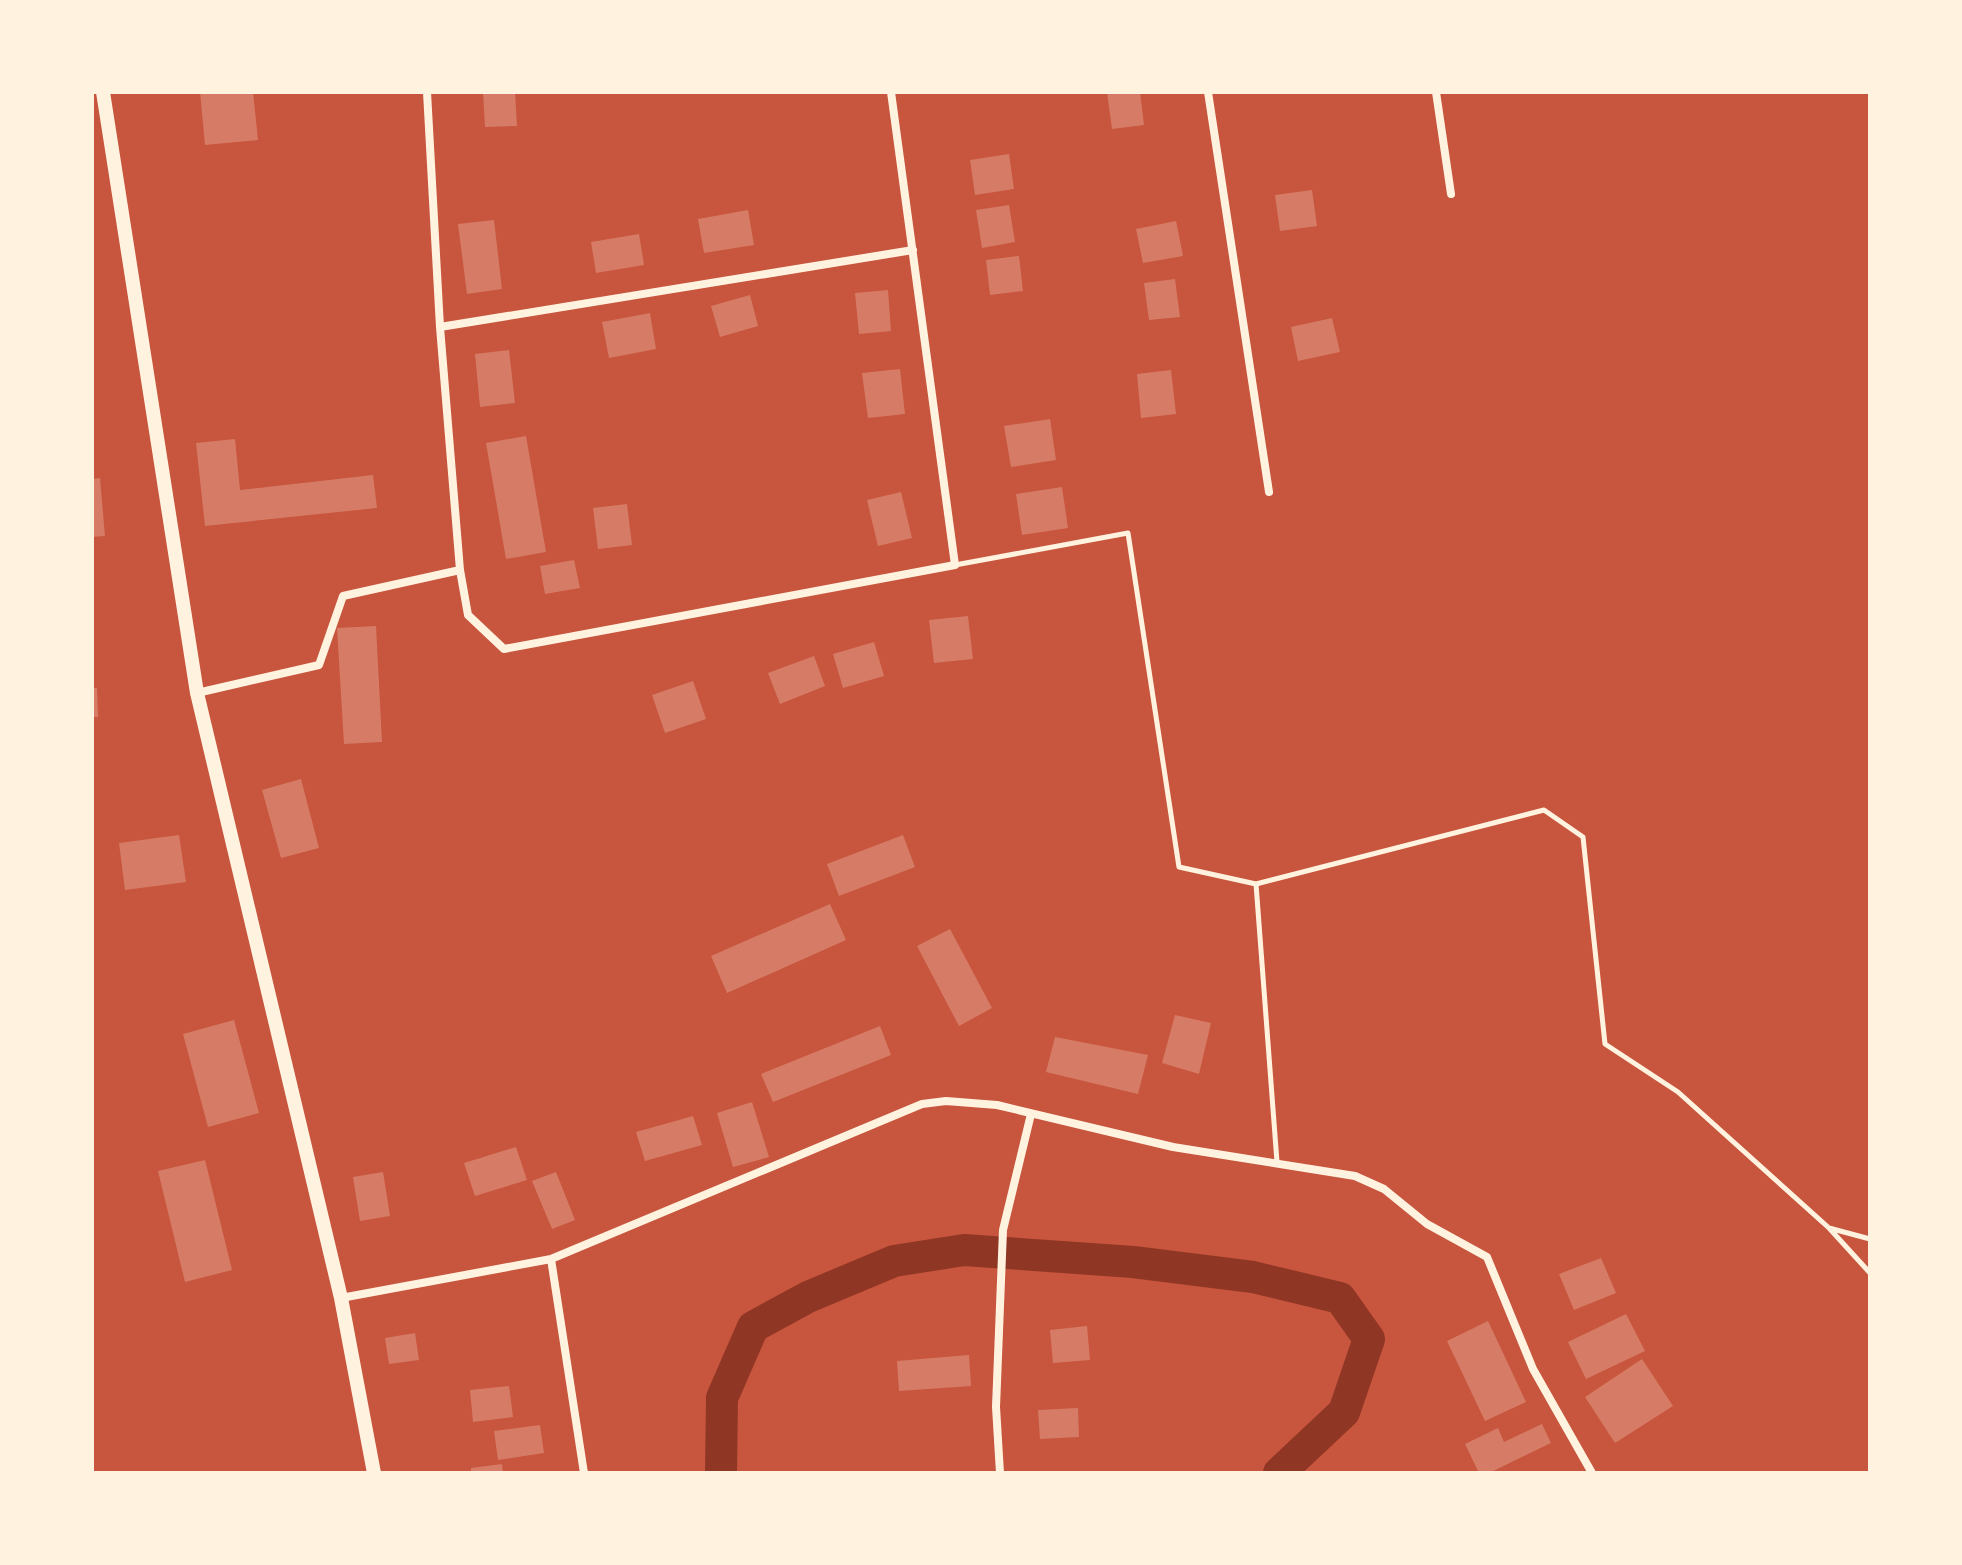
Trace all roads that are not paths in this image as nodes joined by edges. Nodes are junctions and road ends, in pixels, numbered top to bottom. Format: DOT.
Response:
graph roads {
  1 [pos="103,92"];
  2 [pos="427,92"];
  3 [pos="891,92"];
  4 [pos="1208,92"];
  5 [pos="1436,92"];
  6 [pos="1451,194"];
  7 [pos="913,250"];
  8 [pos="440,327"];
  9 [pos="1269,492"];
  10 [pos="955,565"];
  11 [pos="460,570"];
  12 [pos="197,693"];
  13 [pos="1256,884"];
  14 [pos="1031,1114"];
  15 [pos="1277,1162"];
  16 [pos="1829,1228"];
  17 [pos="1870,1239"];
  18 [pos="551,1259"];
  19 [pos="1870,1273"];
  20 [pos="341,1298"];
  21 [pos="374,1473"];
  22 [pos="584,1473"];
  23 [pos="1000,1473"];
  24 [pos="1592,1473"];
  1 -- 12 [label="street"];
  2 -- 8 [label="street"];
  3 -- 7 [label="street"];
  4 -- 9 [label="street"];
  5 -- 6 [label="street"];
  7 -- 8 [label="street"];
  7 -- 10 [label="street"];
  8 -- 11 [label="street"];
  10 -- 11 [label="street"];
  10 -- 13 [label="lane"];
  11 -- 12 [label="street"];
  12 -- 20 [label="street"];
  13 -- 15 [label="lane"];
  13 -- 16 [label="lane"];
  14 -- 15 [label="street"];
  14 -- 18 [label="street"];
  14 -- 23 [label="street"];
  15 -- 24 [label="street"];
  16 -- 17 [label="lane"];
  16 -- 19 [label="lane"];
  18 -- 20 [label="street"];
  18 -- 22 [label="street"];
  20 -- 21 [label="street"];
}
